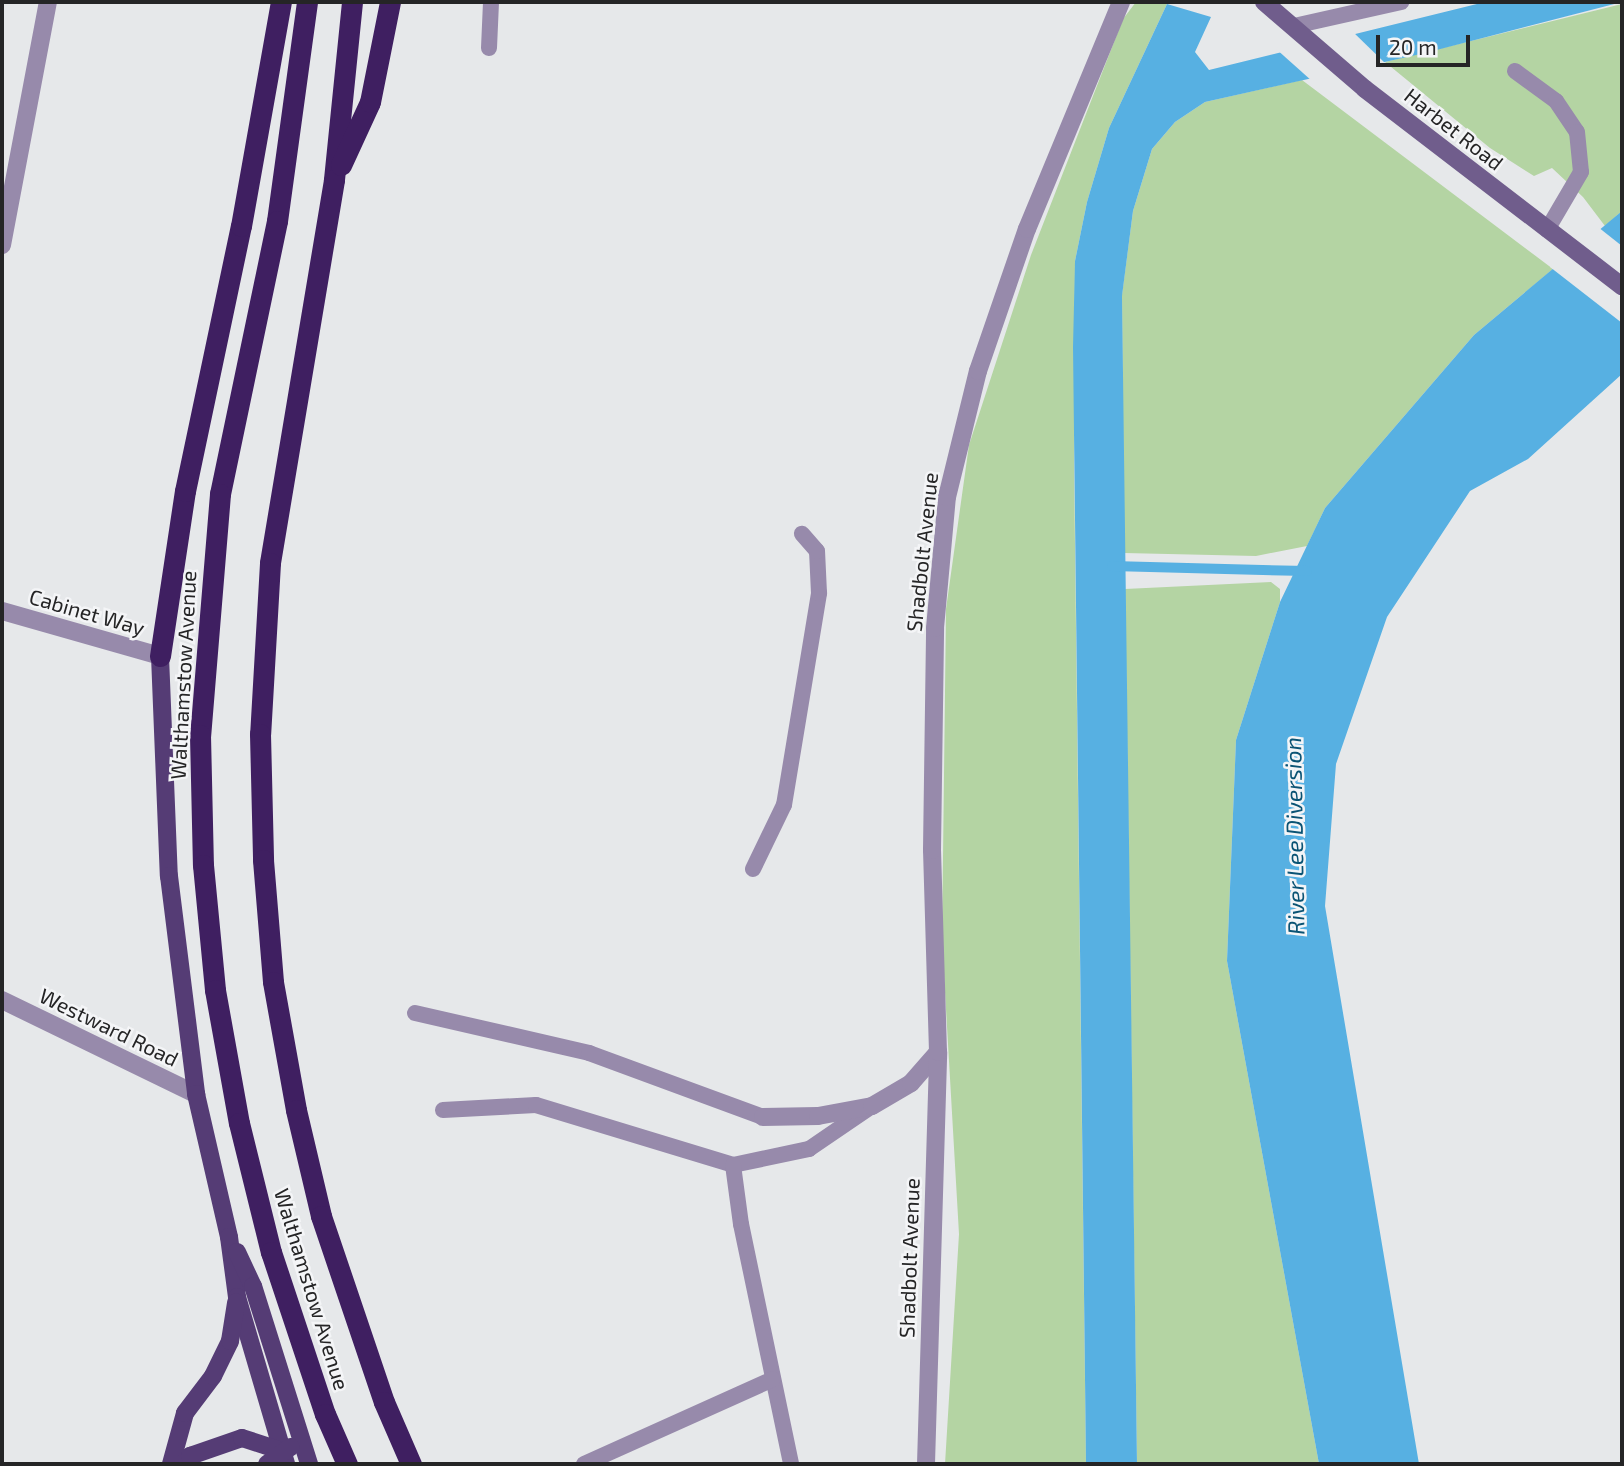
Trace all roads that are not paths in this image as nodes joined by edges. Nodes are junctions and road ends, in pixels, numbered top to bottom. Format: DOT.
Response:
graph roads {
  1 [pos="48,2"];
  2 [pos="281,2"];
  3 [pos="307,2"];
  4 [pos="352,2"];
  5 [pos="390,2"];
  6 [pos="491,2"];
  7 [pos="1121,2"];
  8 [pos="1264,2"];
  9 [pos="1401,2"];
  10 [pos="1294,26"];
  11 [pos="489,48"];
  12 [pos="1515,71"];
  13 [pos="334,180"];
  14 [pos="1547,230"];
  15 [pos="2,245"];
  16 [pos="1622,286"];
  17 [pos="802,534"];
  18 [pos="2,611"];
  19 [pos="160,656"];
  20 [pos="753,869"];
  21 [pos="2,1000"];
  22 [pos="415,1013"];
  23 [pos="938,1052"];
  24 [pos="196,1094"];
  25 [pos="872,1107"];
  26 [pos="443,1110"];
  27 [pos="763,1117"];
  28 [pos="733,1165"];
  29 [pos="229,1237"];
  30 [pos="237,1297"];
  31 [pos="774,1379"];
  32 [pos="299,1443"];
  33 [pos="284,1458"];
  34 [pos="171,1464"];
  35 [pos="183,1464"];
  36 [pos="267,1464"];
  37 [pos="309,1464"];
  38 [pos="347,1464"];
  39 [pos="411,1464"];
  40 [pos="584,1464"];
  41 [pos="791,1464"];
  42 [pos="926,1464"];
  1 -- 15 [label="street"];
  2 -- 19 [label="highway"];
  3 -- 38 [label="highway, Walthamstow Avenue"];
  4 -- 13 [label="highway, Walthamstow Avenue"];
  5 -- 13 [label="highway"];
  6 -- 11 [label="lane"];
  7 -- 23 [label="street, Shadbolt Avenue"];
  8 -- 10 [label="street, Harbet Road"];
  9 -- 10 [label="lane"];
  10 -- 14 [label="street, Harbet Road"];
  12 -- 14 [label="lane"];
  13 -- 39 [label="highway, Walthamstow Avenue"];
  14 -- 16 [label="street, Harbet Road"];
  17 -- 20 [label="lane"];
  18 -- 19 [label="street, Cabinet Way"];
  19 -- 24 [label="main road"];
  21 -- 24 [label="street, Westward Road"];
  22 -- 27 [label="lane"];
  23 -- 25 [label="street"];
  23 -- 42 [label="street, Shadbolt Avenue"];
  24 -- 29 [label="main road"];
  25 -- 27 [label="street"];
  25 -- 28 [label="lane"];
  26 -- 28 [label="lane"];
  28 -- 31 [label="lane"];
  29 -- 30 [label="main road"];
  29 -- 32 [label="main road"];
  30 -- 33 [label="main road"];
  30 -- 34 [label="main road"];
  31 -- 40 [label="lane"];
  31 -- 41 [label="lane"];
  32 -- 33 [label="main road"];
  32 -- 37 [label="main road"];
  33 -- 35 [label="main road"];
  33 -- 36 [label="main road"];
}
